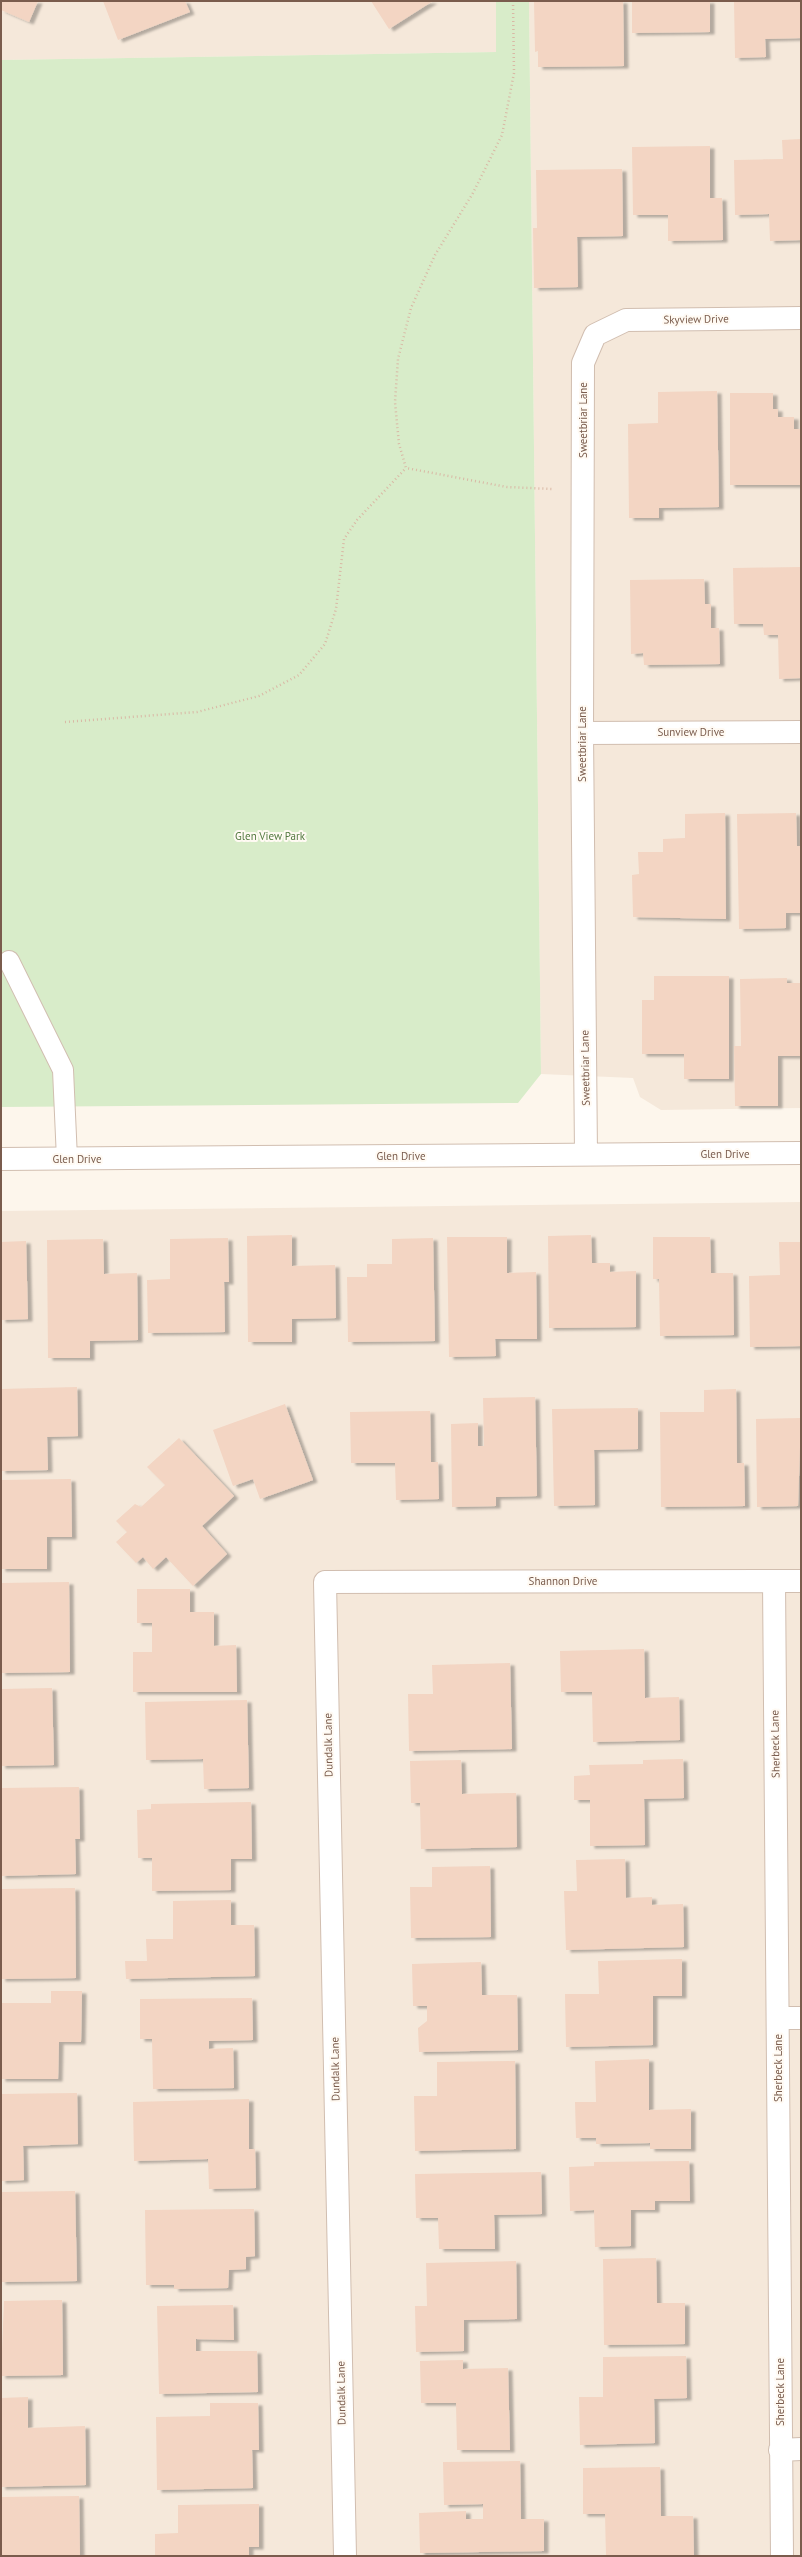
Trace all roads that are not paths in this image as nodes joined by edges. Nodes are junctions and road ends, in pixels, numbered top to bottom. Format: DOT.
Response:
graph roads {
  1 [pos="801,318"];
  2 [pos="595,336"];
  3 [pos="801,732"];
  4 [pos="582,733"];
  5 [pos="9,961"];
  6 [pos="801,1153"];
  7 [pos="586,1154"];
  8 [pos="1,1159"];
  9 [pos="67,1159"];
  10 [pos="774,1581"];
  11 [pos="801,1581"];
  12 [pos="325,1582"];
  13 [pos="778,2018"];
  14 [pos="801,2018"];
  15 [pos="791,2450"];
  16 [pos="345,2556"];
  17 [pos="782,2556"];
  1 -- 2 [label="street, Skyview Drive"];
  2 -- 4 [label="street, Sweetbriar Lane"];
  3 -- 4 [label="street, Sunview Drive"];
  4 -- 7 [label="street, Sweetbriar Lane"];
  5 -- 9 [label="lane"];
  6 -- 7 [label="street, Glen Drive"];
  7 -- 9 [label="street, Glen Drive"];
  8 -- 9 [label="street, Glen Drive"];
  10 -- 11 [label="street, Shannon Drive"];
  10 -- 12 [label="street, Shannon Drive"];
  10 -- 13 [label="street, Sherbeck Lane"];
  12 -- 16 [label="street, Dundalk Lane"];
  13 -- 14 [label="street"];
  13 -- 15 [label="street, Sherbeck Lane"];
  15 -- 17 [label="street, Sherbeck Lane"];
}
